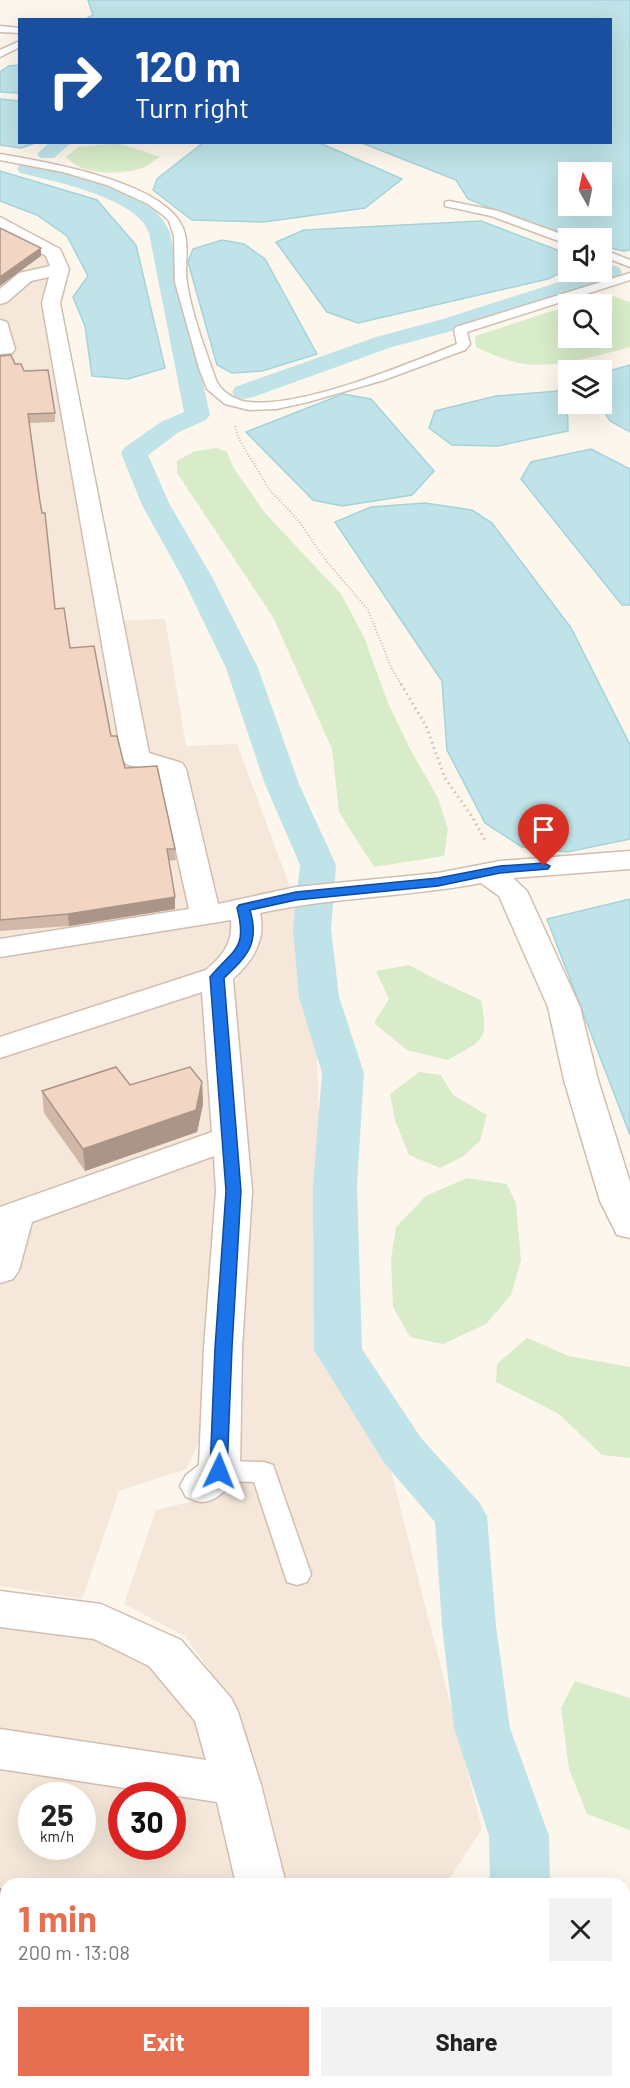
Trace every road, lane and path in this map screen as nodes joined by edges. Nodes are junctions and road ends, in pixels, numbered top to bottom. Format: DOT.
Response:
graph roads {
  1 [pos="0,29"];
  2 [pos="18,31"];
  3 [pos="18,44"];
  4 [pos="0,54"];
  5 [pos="0,157"];
  6 [pos="449,204"];
  7 [pos="0,222"];
  8 [pos="29,237"];
  9 [pos="558,237"];
  10 [pos="0,243"];
  11 [pos="630,250"];
  12 [pos="612,253"];
  13 [pos="612,256"];
  14 [pos="630,264"];
  15 [pos="60,269"];
  16 [pos="630,276"];
  17 [pos="0,298"];
  18 [pos="0,326"];
  19 [pos="5,349"];
  20 [pos="246,407"];
  21 [pos="630,860"];
  22 [pos="493,871"];
  23 [pos="243,908"];
  24 [pos="206,916"];
  25 [pos="0,940"];
  26 [pos="217,977"];
  27 [pos="0,1048"];
  28 [pos="230,1138"];
  29 [pos="8,1218"];
  30 [pos="630,1226"];
  31 [pos="0,1270"];
  32 [pos="210,1479"];
  33 [pos="297,1574"];
  34 [pos="0,1610"];
  35 [pos="0,1749"];
  36 [pos="237,1785"];
  37 [pos="260,1878"];
  1 -- 2 [label="lane"];
  3 -- 4 [label="lane"];
  5 -- 20 [label="lane"];
  6 -- 9 [label="lane"];
  7 -- 8 [label="street"];
  8 -- 10 [label="street"];
  8 -- 15 [label="street"];
  11 -- 12 [label="lane"];
  13 -- 14 [label="lane"];
  15 -- 17 [label="street"];
  15 -- 24 [label="street"];
  16 -- 20 [label="lane"];
  18 -- 19 [label="street"];
  20 -- 22 [label="path"];
  21 -- 22 [label="street"];
  22 -- 23 [label="street"];
  22 -- 30 [label="street"];
  23 -- 24 [label="street"];
  23 -- 26 [label="street"];
  24 -- 25 [label="street"];
  26 -- 27 [label="street"];
  26 -- 28 [label="street"];
  28 -- 29 [label="street"];
  28 -- 32 [label="street"];
  29 -- 31 [label="street"];
  32 -- 33 [label="lane"];
  34 -- 36 [label="street"];
  35 -- 36 [label="street"];
  36 -- 37 [label="street"];
}
